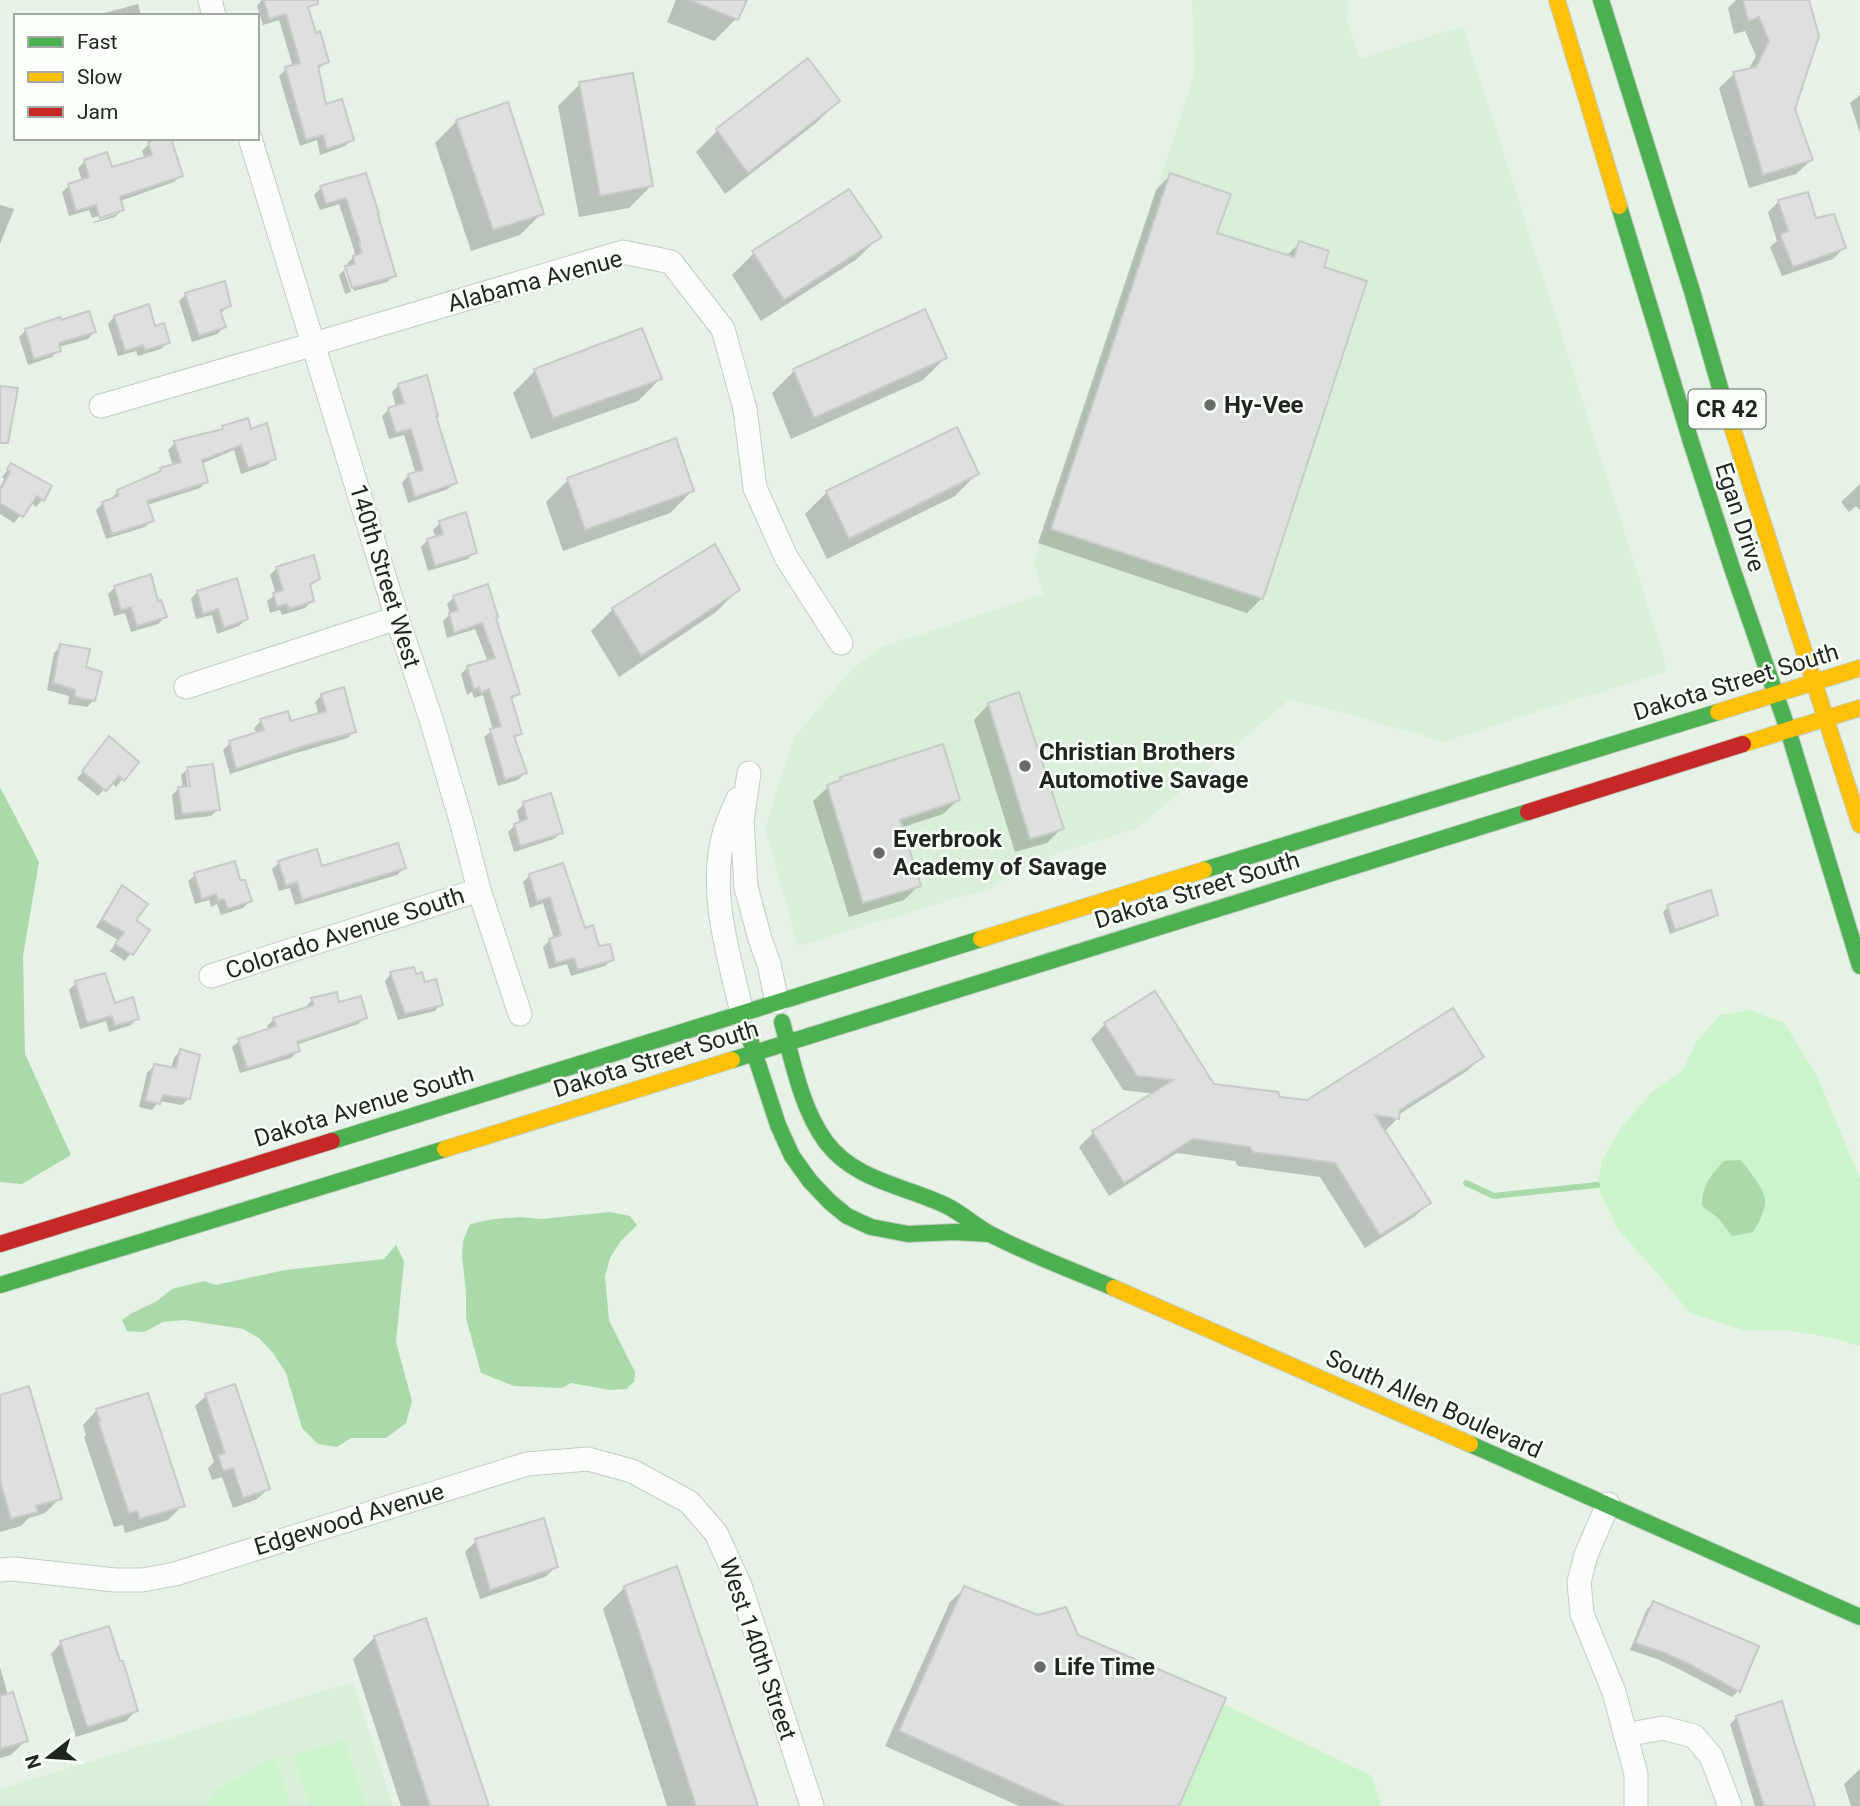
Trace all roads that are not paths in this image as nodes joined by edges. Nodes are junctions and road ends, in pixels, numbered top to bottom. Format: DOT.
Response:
graph roads {
  1 [pos="1557,0"];
  2 [pos="1601,0"];
  3 [pos="251,140"];
  4 [pos="314,344"];
  5 [pos="100,405"];
  6 [pos="397,618"];
  7 [pos="841,643"];
  8 [pos="1860,668"];
  9 [pos="1815,681"];
  10 [pos="186,687"];
  11 [pos="1776,693"];
  12 [pos="1860,708"];
  13 [pos="1827,718"];
  14 [pos="1788,730"];
  15 [pos="1860,825"];
  16 [pos="479,890"];
  17 [pos="1860,966"];
  18 [pos="211,976"];
  19 [pos="777,1002"];
  20 [pos="742,1013"];
  21 [pos="520,1014"];
  22 [pos="788,1042"];
  23 [pos="754,1052"];
  24 [pos="990,1234"];
  25 [pos="0,1244"];
  26 [pos="0,1285"];
  27 [pos="689,1502"];
  28 [pos="1608,1504"];
  29 [pos="0,1570"];
  30 [pos="1860,1617"];
  31 [pos="1625,1735"];
  32 [pos="811,1806"];
  33 [pos="1636,1806"];
  34 [pos="1730,1806"];
  1 -- 11 [label="main road, Egan Drive / CR 42"];
  2 -- 9 [label="main road, Egan Drive / CR 42"];
  3 -- 4 [label="street, 140th Street West"];
  4 -- 5 [label="street, Alabama Avenue"];
  4 -- 6 [label="street, 140th Street West"];
  4 -- 7 [label="street, Alabama Avenue"];
  6 -- 10 [label="street"];
  6 -- 16 [label="street, 140th Street West"];
  8 -- 9 [label="main road, Dakota Street South"];
  9 -- 11 [label="main road, Dakota Street South"];
  9 -- 13 [label="main road, Egan Drive / CR 42"];
  11 -- 14 [label="main road, Egan Drive / CR 42"];
  11 -- 19 [label="main road, Dakota Street South"];
  12 -- 13 [label="main road, Dakota Street South"];
  13 -- 14 [label="main road, Dakota Street South"];
  13 -- 15 [label="main road, Egan Drive / CR 42"];
  14 -- 17 [label="main road, Egan Drive / CR 42"];
  14 -- 22 [label="main road, Dakota Street South"];
  16 -- 18 [label="street, Colorado Avenue South"];
  16 -- 21 [label="street, 140th Street West"];
  19 -- 20 [label="main road, Dakota Street South"];
  19 -- 20 [label="street"];
  19 -- 22 [label="main road, South Allen Boulevard"];
  20 -- 23 [label="main road, South Allen Boulevard"];
  20 -- 25 [label="main road, Dakota Avenue South"];
  22 -- 23 [label="main road, Dakota Street South"];
  22 -- 24 [label="main road, South Allen Boulevard"];
  23 -- 24 [label="main road, South Allen Boulevard"];
  23 -- 26 [label="main road, Dakota Street South"];
  24 -- 28 [label="main road, South Allen Boulevard"];
  27 -- 29 [label="street, Edgewood Avenue"];
  27 -- 32 [label="street, West 140th Street"];
  28 -- 30 [label="main road, South Allen Boulevard"];
  28 -- 31 [label="street"];
  31 -- 33 [label="street"];
  31 -- 34 [label="street"];
}
